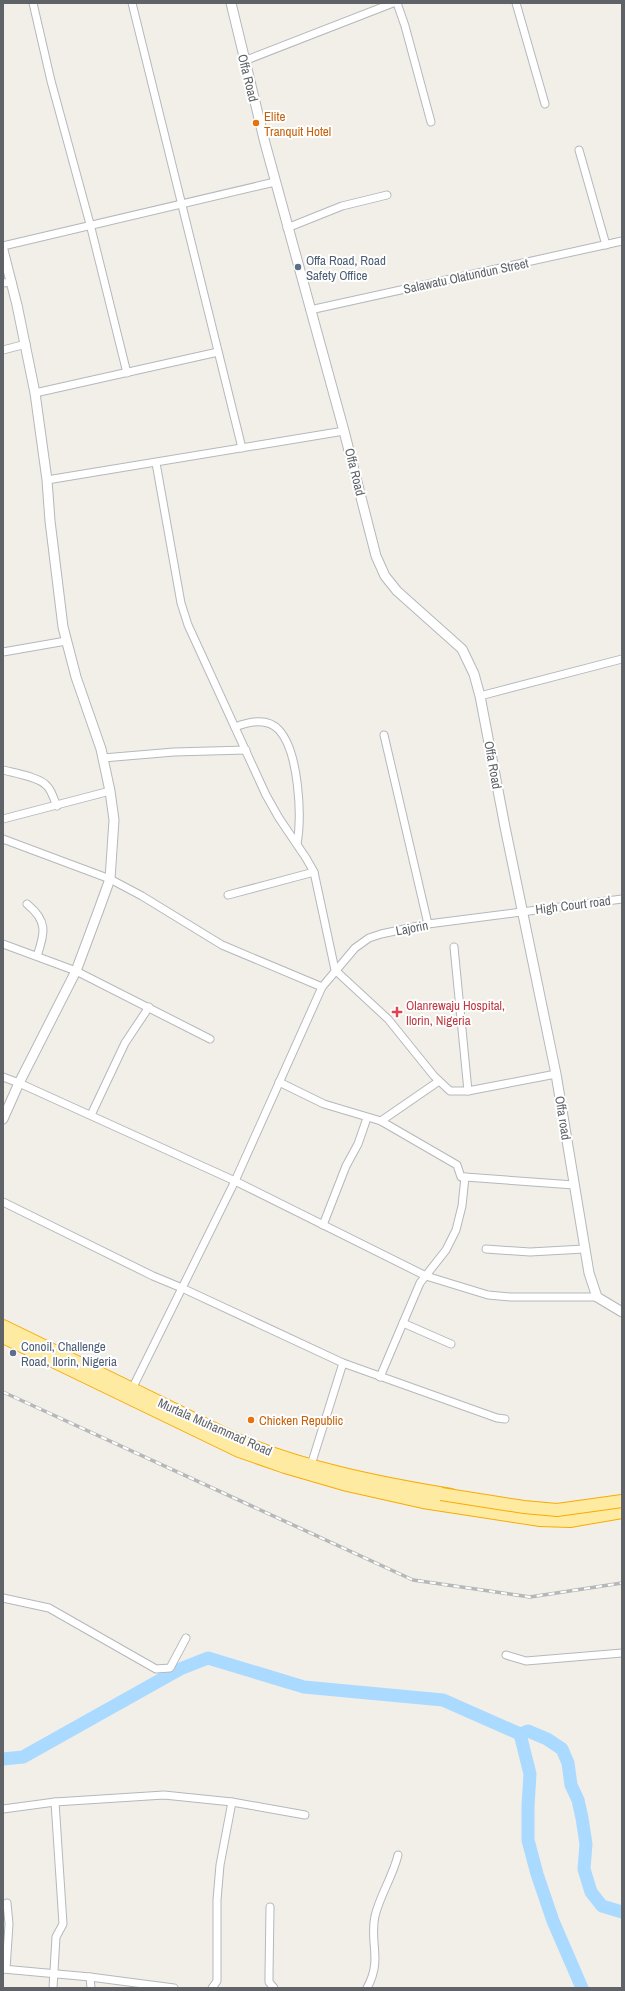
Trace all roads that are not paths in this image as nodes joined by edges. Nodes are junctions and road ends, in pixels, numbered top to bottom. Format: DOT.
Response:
graph roads {
  1 [pos="33,3"];
  2 [pos="132,3"];
  3 [pos="231,3"];
  4 [pos="394,3"];
  5 [pos="397,3"];
  6 [pos="516,3"];
  7 [pos="244,62"];
  8 [pos="546,104"];
  9 [pos="431,122"];
  10 [pos="579,150"];
  11 [pos="275,182"];
  12 [pos="387,195"];
  13 [pos="180,204"];
  14 [pos="90,224"];
  15 [pos="287,228"];
  16 [pos="622,242"];
  17 [pos="606,245"];
  18 [pos="3,246"];
  19 [pos="3,250"];
  20 [pos="7,282"];
  21 [pos="310,310"];
  22 [pos="26,344"];
  23 [pos="3,350"];
  24 [pos="218,352"];
  25 [pos="128,373"];
  26 [pos="35,393"];
  27 [pos="344,431"];
  28 [pos="242,448"];
  29 [pos="156,463"];
  30 [pos="47,480"];
  31 [pos="66,641"];
  32 [pos="3,652"];
  33 [pos="622,659"];
  34 [pos="480,696"];
  35 [pos="236,727"];
  36 [pos="384,735"];
  37 [pos="246,750"];
  38 [pos="103,758"];
  39 [pos="3,770"];
  40 [pos="110,791"];
  41 [pos="57,806"];
  42 [pos="3,819"];
  43 [pos="3,839"];
  44 [pos="297,844"];
  45 [pos="314,872"];
  46 [pos="110,879"];
  47 [pos="228,895"];
  48 [pos="622,899"];
  49 [pos="27,904"];
  50 [pos="523,911"];
  51 [pos="428,924"];
  52 [pos="3,944"];
  53 [pos="454,947"];
  54 [pos="37,956"];
  55 [pos="335,970"];
  56 [pos="76,971"];
  57 [pos="322,987"];
  58 [pos="149,1007"];
  59 [pos="210,1039"];
  60 [pos="556,1074"];
  61 [pos="3,1077"];
  62 [pos="439,1081"];
  63 [pos="19,1082"];
  64 [pos="279,1082"];
  65 [pos="468,1091"];
  66 [pos="91,1115"];
  67 [pos="367,1118"];
  68 [pos="3,1119"];
  69 [pos="381,1121"];
  70 [pos="465,1177"];
  71 [pos="235,1181"];
  72 [pos="574,1185"];
  73 [pos="3,1202"];
  74 [pos="323,1224"];
  75 [pos="584,1248"];
  76 [pos="486,1249"];
  77 [pos="426,1276"];
  78 [pos="182,1288"];
  79 [pos="597,1297"];
  80 [pos="622,1312"];
  81 [pos="403,1323"];
  82 [pos="3,1326"];
  83 [pos="3,1336"];
  84 [pos="451,1344"];
  85 [pos="343,1363"];
  86 [pos="380,1377"];
  87 [pos="132,1389"];
  88 [pos="505,1419"];
  89 [pos="311,1465"];
  90 [pos="349,1480"];
  91 [pos="622,1503"];
  92 [pos="622,1512"];
  93 [pos="3,1598"];
  94 [pos="186,1638"];
  95 [pos="622,1653"];
  96 [pos="506,1655"];
  97 [pos="55,1802"];
  98 [pos="232,1802"];
  99 [pos="3,1809"];
  100 [pos="305,1815"];
  101 [pos="398,1855"];
  102 [pos="7,1902"];
  103 [pos="270,1907"];
  104 [pos="4,1969"];
  105 [pos="54,1974"];
  106 [pos="90,1977"];
  107 [pos="53,1988"];
  108 [pos="91,1988"];
  109 [pos="174,1988"];
  110 [pos="212,1988"];
  111 [pos="274,1988"];
  112 [pos="367,1988"];
  1 -- 14 [label="street"];
  2 -- 13 [label="street"];
  3 -- 7 [label="street, Offa Road"];
  4 -- 7 [label="street"];
  5 -- 9 [label="street"];
  6 -- 8 [label="street"];
  7 -- 11 [label="street, Offa Road"];
  10 -- 17 [label="street"];
  11 -- 13 [label="street"];
  11 -- 15 [label="street, Offa Road"];
  12 -- 15 [label="street"];
  13 -- 14 [label="street"];
  13 -- 24 [label="street"];
  14 -- 18 [label="street"];
  14 -- 25 [label="street"];
  15 -- 21 [label="street, Offa Road"];
  16 -- 17 [label="street, Salawatu Olatundun Street"];
  17 -- 21 [label="street, Salawatu Olatundun Street"];
  19 -- 20 [label="street"];
  20 -- 22 [label="street"];
  21 -- 27 [label="street, Offa Road"];
  22 -- 23 [label="street"];
  22 -- 26 [label="street"];
  24 -- 25 [label="street"];
  24 -- 28 [label="street"];
  25 -- 26 [label="street"];
  26 -- 30 [label="street"];
  27 -- 28 [label="street"];
  27 -- 34 [label="street, Offa Road"];
  28 -- 29 [label="street"];
  29 -- 30 [label="street"];
  29 -- 35 [label="street"];
  30 -- 31 [label="street"];
  31 -- 32 [label="street"];
  31 -- 38 [label="street"];
  33 -- 34 [label="street"];
  34 -- 50 [label="street, Offa Road"];
  35 -- 37 [label="street"];
  35 -- 44 [label="street"];
  36 -- 51 [label="street"];
  37 -- 38 [label="street"];
  37 -- 44 [label="street"];
  38 -- 40 [label="street"];
  39 -- 41 [label="street"];
  40 -- 41 [label="street"];
  40 -- 46 [label="street"];
  41 -- 42 [label="street"];
  43 -- 46 [label="street"];
  44 -- 45 [label="street"];
  45 -- 47 [label="street"];
  45 -- 55 [label="street"];
  46 -- 56 [label="street"];
  46 -- 57 [label="street"];
  48 -- 50 [label="street, High Court road"];
  49 -- 54 [label="street"];
  50 -- 51 [label="street, Lajorin"];
  50 -- 60 [label="street, Offa road"];
  51 -- 55 [label="street, Lajorin"];
  52 -- 54 [label="street"];
  53 -- 65 [label="street"];
  54 -- 56 [label="street"];
  55 -- 57 [label="street, Lajorin"];
  55 -- 62 [label="street"];
  56 -- 58 [label="street"];
  56 -- 63 [label="street"];
  57 -- 64 [label="street, Lajorin"];
  58 -- 59 [label="street"];
  58 -- 66 [label="street"];
  60 -- 65 [label="street"];
  60 -- 72 [label="street, Offa road"];
  61 -- 63 [label="street"];
  62 -- 65 [label="street"];
  62 -- 69 [label="street"];
  63 -- 66 [label="street"];
  63 -- 68 [label="street"];
  64 -- 67 [label="street"];
  64 -- 71 [label="street, Lajorin"];
  66 -- 71 [label="street"];
  67 -- 69 [label="street"];
  67 -- 74 [label="street"];
  69 -- 70 [label="street"];
  70 -- 72 [label="street"];
  70 -- 77 [label="street"];
  71 -- 74 [label="street"];
  71 -- 78 [label="street, Lajorin"];
  72 -- 75 [label="street, Offa road"];
  73 -- 78 [label="street"];
  74 -- 77 [label="street"];
  75 -- 76 [label="street"];
  75 -- 79 [label="street, Offa road"];
  77 -- 79 [label="street"];
  77 -- 81 [label="street"];
  78 -- 85 [label="street"];
  78 -- 87 [label="street, Lajorin"];
  79 -- 80 [label="street"];
  81 -- 84 [label="street"];
  81 -- 86 [label="street"];
  82 -- 87 [label="highway, Murtala Muhammad Road"];
  83 -- 90 [label="highway, Murtala Muhammad Road"];
  85 -- 86 [label="street"];
  85 -- 89 [label="street"];
  86 -- 88 [label="street"];
  87 -- 89 [label="highway, Murtala Muhammad Road"];
  89 -- 90 [label="highway, Murtala Muhammad Road"];
  90 -- 91 [label="highway, Murtala Muhammad Road, bridge"];
  90 -- 91 [label="highway, Murtala Muhammad Road"];
  90 -- 92 [label="highway, Murtala Muhammad Road"];
  93 -- 94 [label="street"];
  95 -- 96 [label="street"];
  97 -- 98 [label="street"];
  97 -- 99 [label="street"];
  97 -- 105 [label="street"];
  98 -- 100 [label="street"];
  98 -- 110 [label="street"];
  101 -- 112 [label="street"];
  102 -- 104 [label="street"];
  103 -- 111 [label="street"];
  104 -- 105 [label="street"];
  105 -- 106 [label="street"];
  105 -- 107 [label="street"];
  106 -- 108 [label="street"];
  106 -- 109 [label="street"];
}
